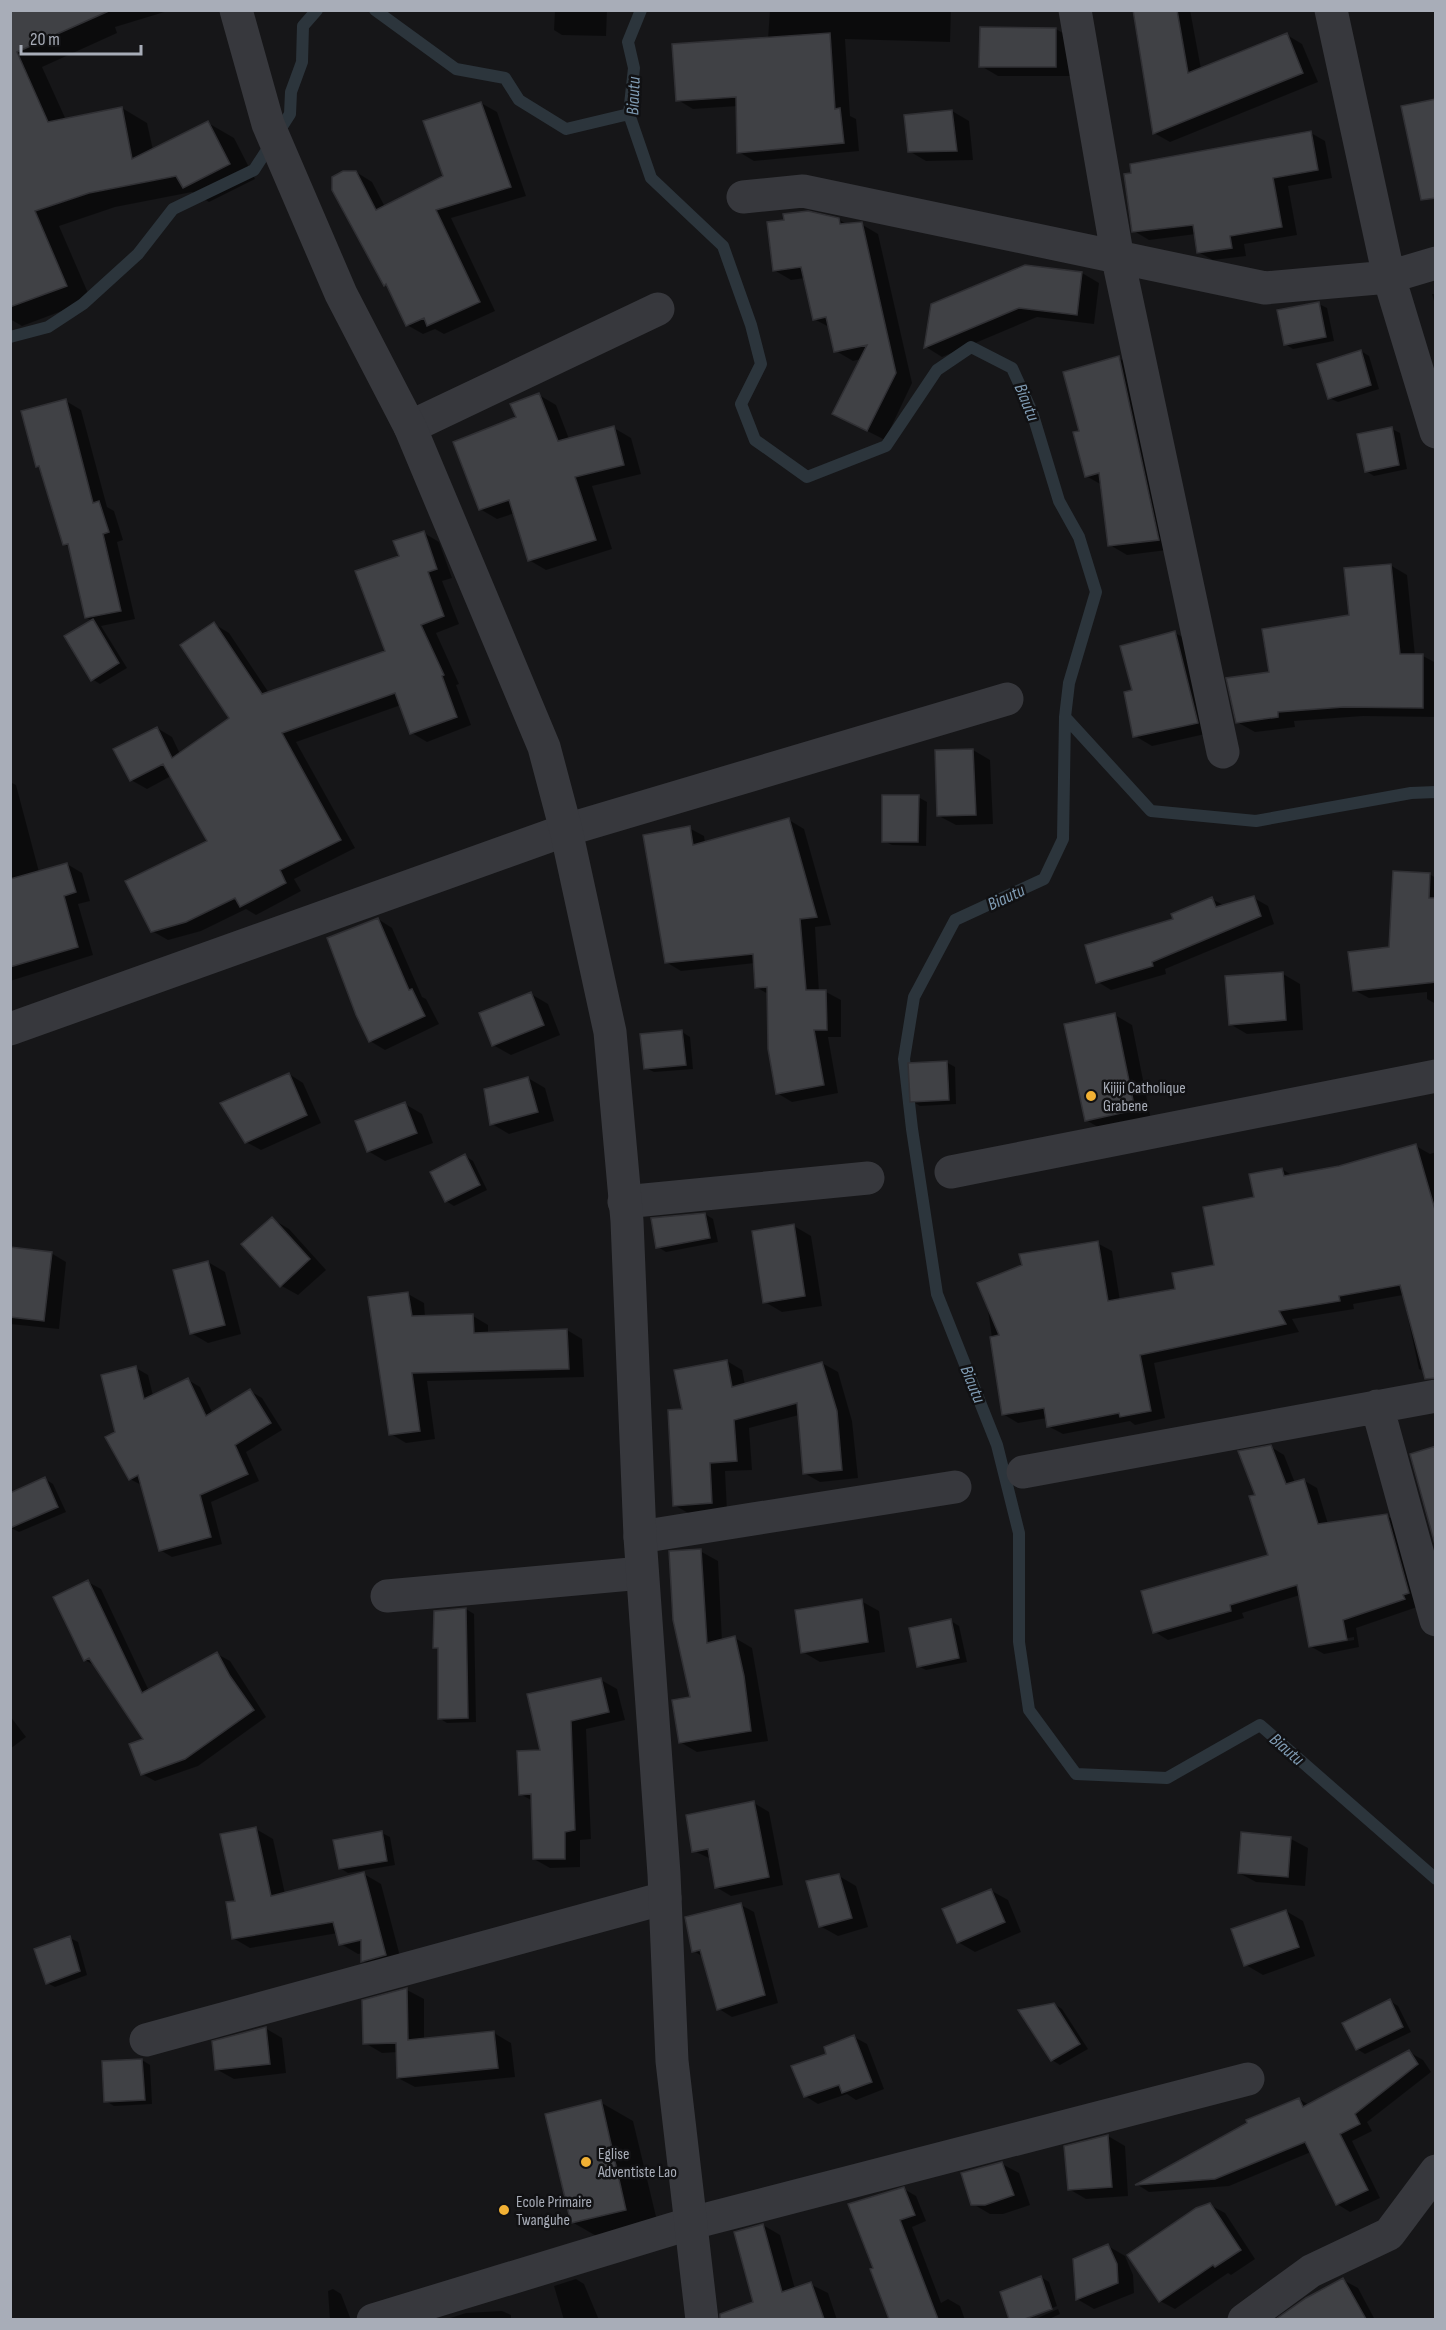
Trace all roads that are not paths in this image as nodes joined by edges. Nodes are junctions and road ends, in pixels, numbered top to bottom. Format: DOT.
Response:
graph roads {
  1 [pos="236,10"];
  2 [pos="1075,10"];
  3 [pos="1331,10"];
  4 [pos="743,197"];
  5 [pos="1118,259"];
  6 [pos="1436,263"];
  7 [pos="1389,277"];
  8 [pos="658,309"];
  9 [pos="410,427"];
  10 [pos="1436,432"];
  11 [pos="1007,699"];
  12 [pos="1222,752"];
  13 [pos="566,830"];
  14 [pos="10,1029"];
  15 [pos="1434,1082"];
  16 [pos="951,1172"];
  17 [pos="868,1178"];
  18 [pos="624,1202"];
  19 [pos="1436,1396"];
  20 [pos="1377,1406"];
  21 [pos="1023,1472"];
  22 [pos="955,1486"];
  23 [pos="640,1537"];
  24 [pos="642,1573"];
  25 [pos="387,1596"];
  26 [pos="1436,1620"];
  27 [pos="665,1898"];
  28 [pos="146,2040"];
  29 [pos="1248,2079"];
  30 [pos="1436,2171"];
  31 [pos="692,2223"];
  32 [pos="373,2319"];
  33 [pos="702,2319"];
  34 [pos="1244,2319"];
  1 -- 9 [label="street"];
  2 -- 5 [label="street"];
  3 -- 7 [label="street"];
  4 -- 5 [label="street"];
  5 -- 7 [label="street"];
  5 -- 12 [label="street"];
  6 -- 7 [label="street"];
  7 -- 10 [label="street"];
  8 -- 9 [label="street"];
  9 -- 13 [label="street"];
  11 -- 13 [label="street"];
  13 -- 14 [label="street"];
  13 -- 18 [label="street"];
  15 -- 16 [label="street"];
  17 -- 18 [label="street"];
  18 -- 23 [label="street"];
  19 -- 20 [label="street"];
  20 -- 21 [label="street"];
  20 -- 26 [label="street"];
  22 -- 23 [label="street"];
  23 -- 24 [label="street"];
  24 -- 25 [label="street"];
  24 -- 27 [label="street"];
  27 -- 28 [label="street"];
  27 -- 31 [label="street"];
  29 -- 31 [label="street"];
  30 -- 34 [label="street"];
  31 -- 32 [label="street"];
  31 -- 33 [label="street"];
}
